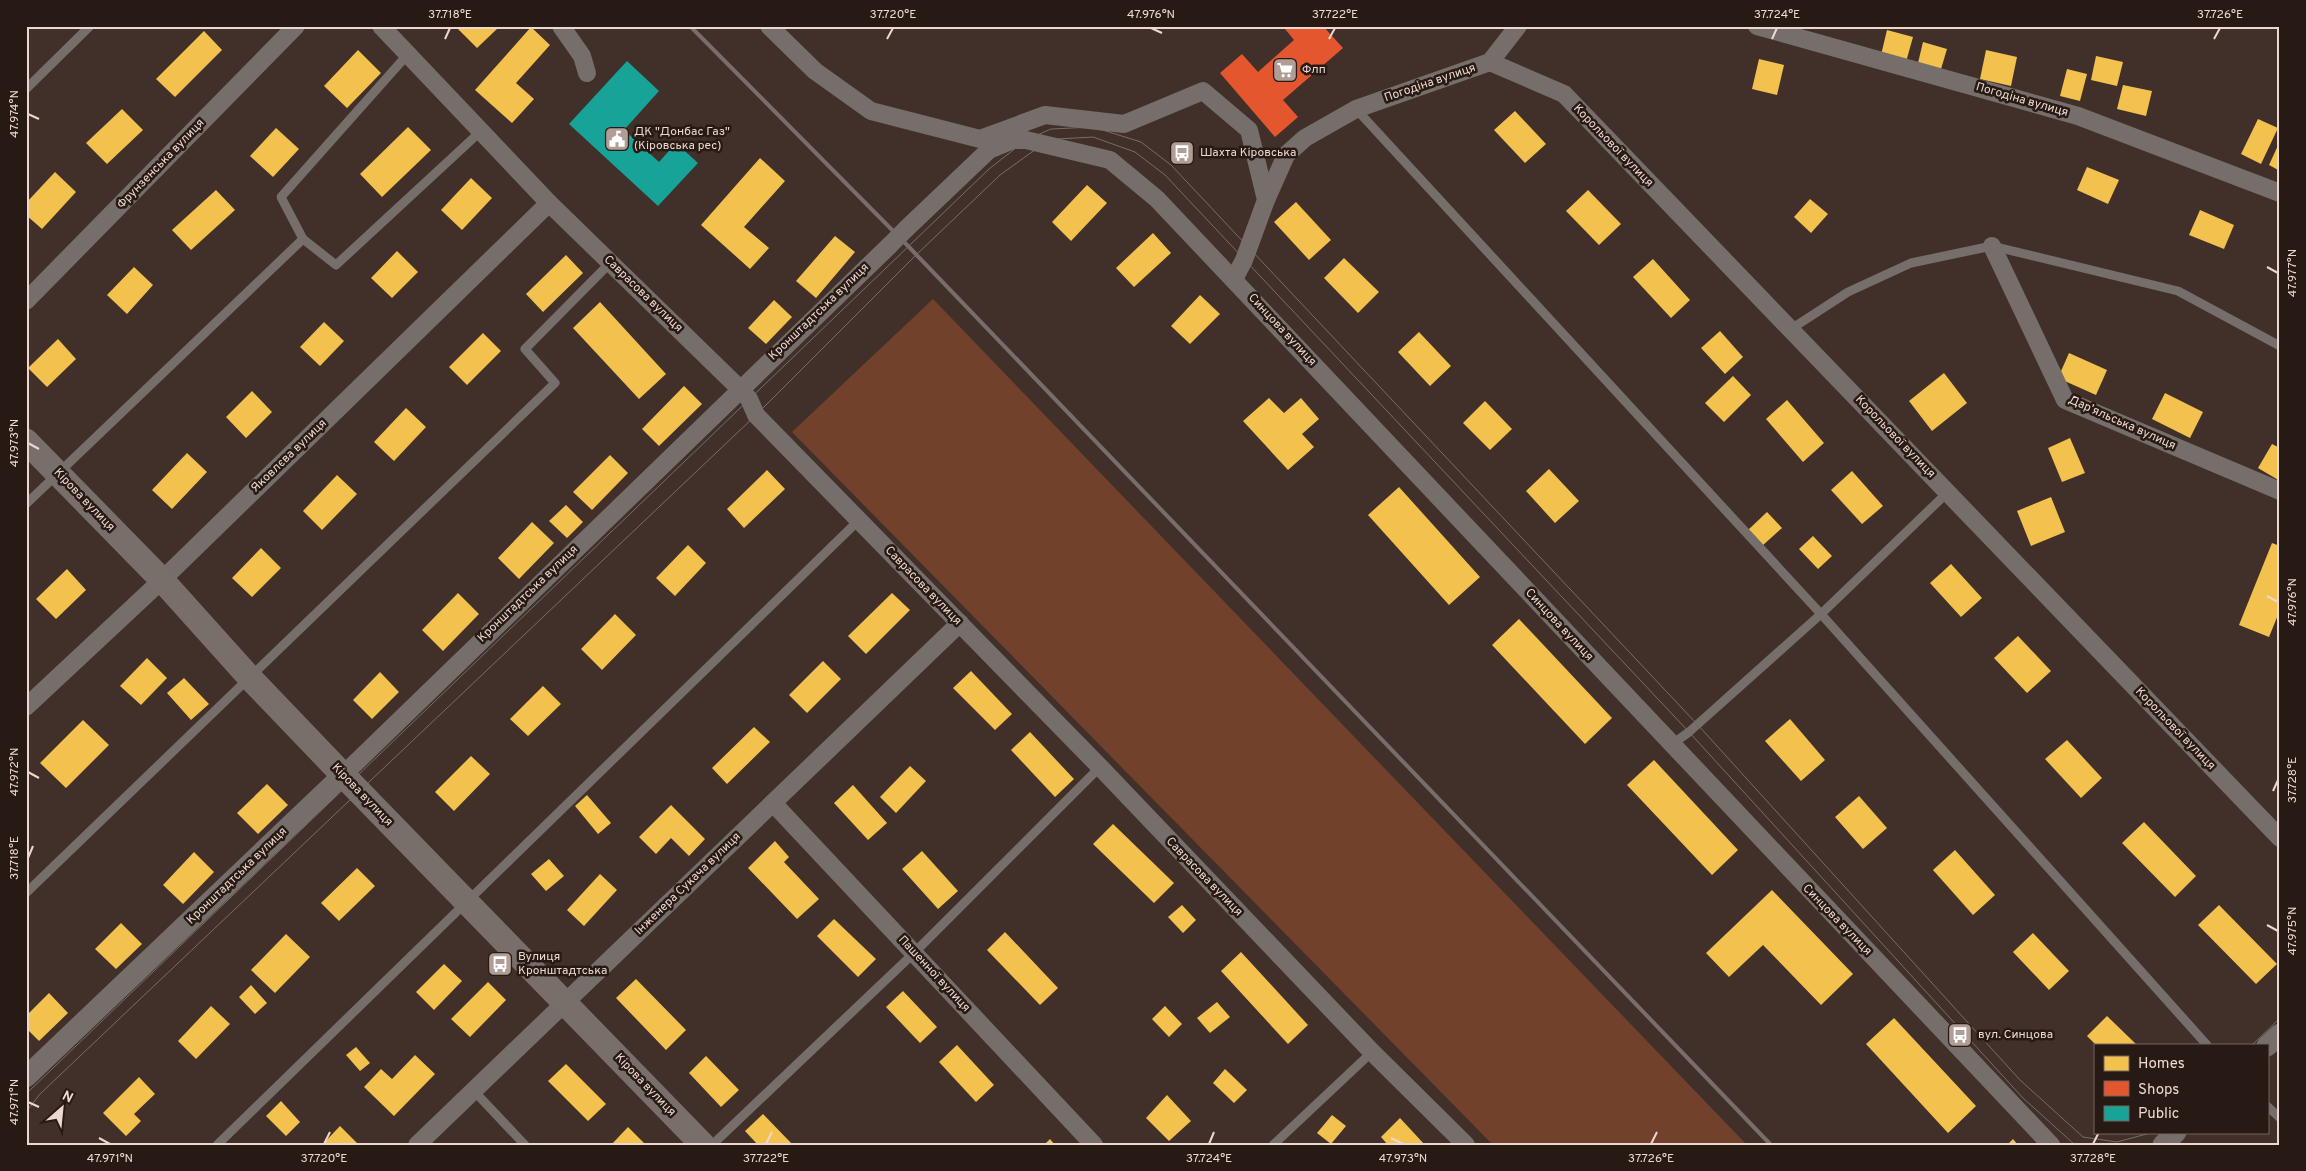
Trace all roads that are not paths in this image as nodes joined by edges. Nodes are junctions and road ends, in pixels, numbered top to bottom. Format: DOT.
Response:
graph roads {
  1 [pos="90,26"];
  2 [pos="296,26"];
  3 [pos="381,26"];
  4 [pos="561,26"];
  5 [pos="769,26"];
  6 [pos="1518,26"];
  7 [pos="1757,26"];
  8 [pos="408,54"];
  9 [pos="1490,62"];
  10 [pos="587,73"];
  11 [pos="26,89"];
  12 [pos="1356,108"];
  13 [pos="482,132"];
  14 [pos="1043,144"];
  15 [pos="2280,193"];
  16 [pos="1266,200"];
  17 [pos="549,203"];
  18 [pos="303,239"];
  19 [pos="1992,246"];
  20 [pos="611,262"];
  21 [pos="1234,279"];
  22 [pos="26,301"];
  23 [pos="1791,329"];
  24 [pos="2280,346"];
  25 [pos="739,388"];
  26 [pos="26,440"];
  27 [pos="58,473"];
  28 [pos="2280,491"];
  29 [pos="1948,492"];
  30 [pos="26,504"];
  31 [pos="859,520"];
  32 [pos="162,580"];
  33 [pos="1821,614"];
  34 [pos="960,623"];
  35 [pos="250,678"];
  36 [pos="26,707"];
  37 [pos="1671,745"];
  38 [pos="1100,767"];
  39 [pos="343,775"];
  40 [pos="773,803"];
  41 [pos="2280,838"];
  42 [pos="26,893"];
  43 [pos="466,901"];
  44 [pos="914,953"];
  45 [pos="565,1003"];
  46 [pos="2280,1034"];
  47 [pos="2206,1044"];
  48 [pos="2268,1045"];
  49 [pos="1372,1052"];
  50 [pos="26,1077"];
  51 [pos="473,1090"];
  52 [pos="2268,1107"];
  53 [pos="2280,1118"];
  54 [pos="2174,1134"];
  55 [pos="217,1145"];
  56 [pos="417,1145"];
  57 [pos="525,1145"];
  58 [pos="704,1145"];
  59 [pos="712,1145"];
  60 [pos="1094,1145"];
  61 [pos="1273,1145"];
  62 [pos="1466,1145"];
  63 [pos="2051,1145"];
  64 [pos="2163,1145"];
  1 -- 11 [label="lane"];
  2 -- 22 [label="street, Фрунзенська вулиця"];
  3 -- 8 [label="street, Саврасова вулиця"];
  4 -- 10 [label="street"];
  5 -- 16 [label="street"];
  6 -- 9 [label="street, Погодіна вулиця"];
  7 -- 15 [label="street, Погодіна вулиця"];
  8 -- 13 [label="street, Саврасова вулиця"];
  8 -- 18 [label="lane"];
  9 -- 12 [label="street, Погодіна вулиця"];
  9 -- 23 [label="street, Корольової вулиця"];
  12 -- 16 [label="street, Погодіна вулиця"];
  12 -- 33 [label="lane"];
  13 -- 17 [label="street, Саврасова вулиця"];
  13 -- 18 [label="lane"];
  14 -- 21 [label="street, Синцова вулиця"];
  14 -- 25 [label="street, Кронштадтська вулиця, bridge"];
  16 -- 21 [label="street, Погодіна вулиця"];
  17 -- 20 [label="street, Саврасова вулиця"];
  17 -- 32 [label="street, Яковлєва вулиця"];
  18 -- 27 [label="lane"];
  19 -- 23 [label="lane"];
  19 -- 24 [label="lane"];
  19 -- 28 [label="street, Дар’яльська вулиця"];
  20 -- 25 [label="street, Саврасова вулиця"];
  20 -- 35 [label="lane"];
  21 -- 37 [label="street, Синцова вулиця"];
  23 -- 29 [label="street, Корольової вулиця"];
  25 -- 31 [label="street, Саврасова вулиця"];
  25 -- 39 [label="street, Кронштадтська вулиця"];
  26 -- 27 [label="main road, Кірова вулиця"];
  27 -- 30 [label="lane"];
  27 -- 32 [label="main road, Кірова вулиця"];
  29 -- 33 [label="lane"];
  29 -- 41 [label="street, Корольової вулиця"];
  31 -- 34 [label="street, Саврасова вулиця"];
  31 -- 43 [label="lane"];
  32 -- 35 [label="main road, Кірова вулиця"];
  32 -- 36 [label="street, Яковлєва вулиця"];
  33 -- 37 [label="lane"];
  33 -- 47 [label="lane"];
  34 -- 38 [label="street, Саврасова вулиця"];
  34 -- 40 [label="street, Інженера Сукача вулиця"];
  35 -- 39 [label="main road, Кірова вулиця"];
  35 -- 42 [label="lane"];
  37 -- 63 [label="street, Синцова вулиця"];
  38 -- 44 [label="lane"];
  38 -- 49 [label="street, Саврасова вулиця"];
  39 -- 43 [label="main road, Кірова вулиця"];
  39 -- 50 [label="street, Кронштадтська вулиця"];
  40 -- 44 [label="street, Пашенної вулиця"];
  40 -- 45 [label="street, Інженера Сукача вулиця"];
  43 -- 45 [label="main road, Кірова вулиця"];
  43 -- 55 [label="lane"];
  44 -- 59 [label="lane"];
  44 -- 60 [label="street, Пашенної вулиця"];
  45 -- 51 [label="street, Інженера Сукача вулиця"];
  45 -- 58 [label="main road, Кірова вулиця"];
  46 -- 48 [label="street"];
  49 -- 61 [label="lane"];
  49 -- 62 [label="street, Саврасова вулиця"];
  51 -- 56 [label="street, Інженера Сукача вулиця"];
  51 -- 57 [label="lane"];
  52 -- 53 [label="lane"];
  54 -- 64 [label="street"];
}
